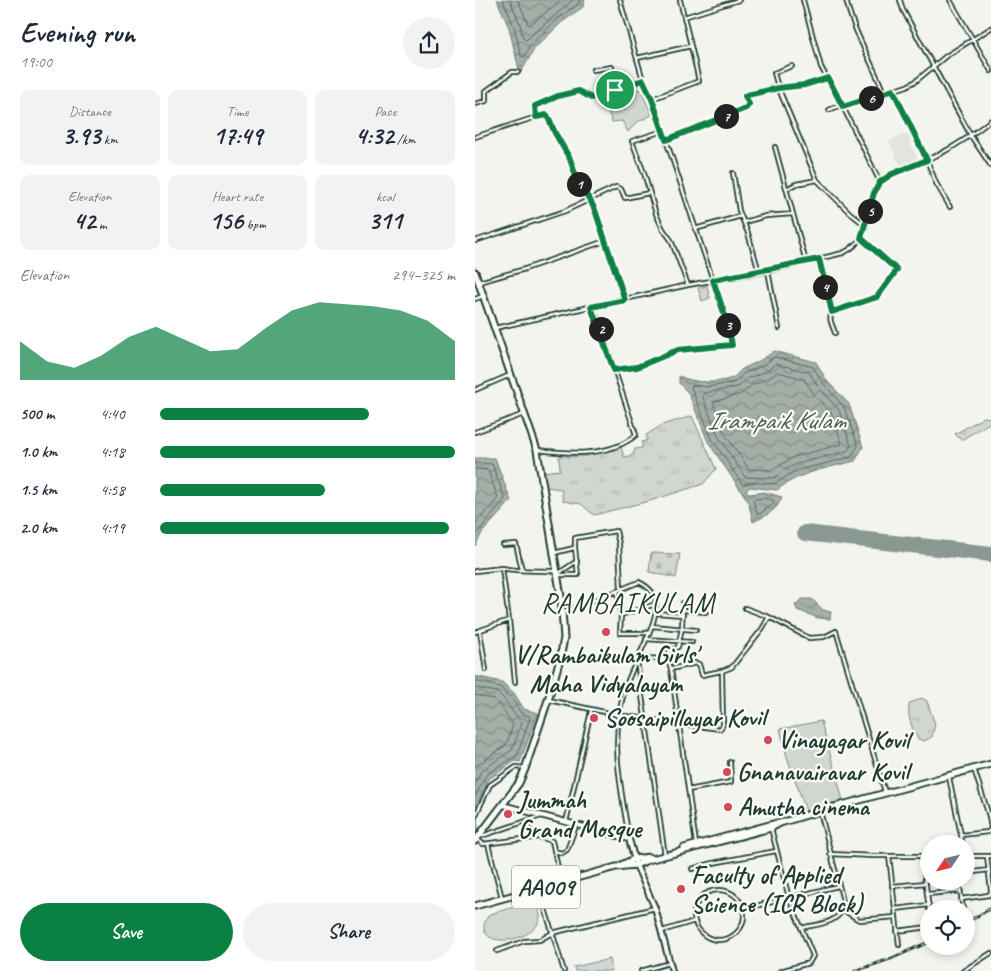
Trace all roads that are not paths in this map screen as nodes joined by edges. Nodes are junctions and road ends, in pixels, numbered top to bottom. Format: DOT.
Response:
graph roads {
  1 [pos="620,0"];
  2 [pos="680,0"];
  3 [pos="739,0"];
  4 [pos="803,0"];
  5 [pos="846,0"];
  6 [pos="899,0"];
  7 [pos="950,0"];
  8 [pos="684,17"];
  9 [pos="991,28"];
  10 [pos="973,39"];
  11 [pos="691,46"];
  12 [pos="637,58"];
  13 [pos="792,66"];
  14 [pos="933,68"];
  15 [pos="593,70"];
  16 [pos="991,71"];
  17 [pos="518,72"];
  18 [pos="828,78"];
  19 [pos="643,80"];
  20 [pos="778,88"];
  21 [pos="615,90"];
  22 [pos="893,90"];
  23 [pos="884,93"];
  24 [pos="652,99"];
  25 [pos="475,104"];
  26 [pos="843,106"];
  27 [pos="829,110"];
  28 [pos="536,117"];
  29 [pos="991,120"];
  30 [pos="663,131"];
  31 [pos="971,136"];
  32 [pos="475,137"];
  33 [pos="666,140"];
  34 [pos="775,147"];
  35 [pos="927,160"];
  36 [pos="991,166"];
  37 [pos="733,174"];
  38 [pos="817,180"];
  39 [pos="880,182"];
  40 [pos="787,188"];
  41 [pos="649,193"];
  42 [pos="590,200"];
  43 [pos="950,207"];
  44 [pos="793,214"];
  45 [pos="741,216"];
  46 [pos="744,222"];
  47 [pos="865,225"];
  48 [pos="695,229"];
  49 [pos="861,238"];
  50 [pos="605,241"];
  51 [pos="475,242"];
  52 [pos="819,259"];
  53 [pos="805,262"];
  54 [pos="768,270"];
  55 [pos="475,272"];
  56 [pos="759,272"];
  57 [pos="713,280"];
  58 [pos="479,282"];
  59 [pos="688,285"];
  60 [pos="483,296"];
  61 [pos="475,299"];
  62 [pos="625,300"];
  63 [pos="591,307"];
  64 [pos="832,312"];
  65 [pos="495,328"];
  66 [pos="779,328"];
  67 [pos="835,333"];
  68 [pos="614,370"];
  69 [pos="512,375"];
  70 [pos="475,390"];
  71 [pos="524,414"];
  72 [pos="475,432"];
  73 [pos="537,450"];
  74 [pos="503,545"];
  75 [pos="575,548"];
  76 [pos="554,553"];
  77 [pos="577,561"];
  78 [pos="502,568"];
  79 [pos="522,570"];
  80 [pos="475,571"];
  81 [pos="557,573"];
  82 [pos="621,589"];
  83 [pos="617,591"];
  84 [pos="683,603"];
  85 [pos="657,604"];
  86 [pos="745,608"];
  87 [pos="683,610"];
  88 [pos="706,612"];
  89 [pos="562,613"];
  90 [pos="656,613"];
  91 [pos="683,614"];
  92 [pos="621,615"];
  93 [pos="769,617"];
  94 [pos="509,620"];
  95 [pos="652,626"];
  96 [pos="682,628"];
  97 [pos="697,630"];
  98 [pos="480,631"];
  99 [pos="475,632"];
  100 [pos="648,633"];
  101 [pos="645,639"];
  102 [pos="679,642"];
  103 [pos="692,642"];
  104 [pos="637,659"];
  105 [pos="668,659"];
  106 [pos="671,669"];
  107 [pos="486,670"];
  108 [pos="722,671"];
  109 [pos="515,682"];
  110 [pos="602,685"];
  111 [pos="625,687"];
  112 [pos="548,700"];
  113 [pos="591,710"];
  114 [pos="618,715"];
  115 [pos="645,719"];
  116 [pos="678,724"];
  117 [pos="731,762"];
  118 [pos="991,764"];
  119 [pos="974,768"];
  120 [pos="525,769"];
  121 [pos="949,775"];
  122 [pos="688,790"];
  123 [pos="885,794"];
  124 [pos="503,805"];
  125 [pos="820,811"];
  126 [pos="541,816"];
  127 [pos="990,816"];
  128 [pos="475,817"];
  129 [pos="527,822"];
  130 [pos="566,823"];
  131 [pos="576,826"];
  132 [pos="770,826"];
  133 [pos="961,835"];
  134 [pos="476,838"];
  135 [pos="533,838"];
  136 [pos="629,839"];
  137 [pos="488,844"];
  138 [pos="697,846"];
  139 [pos="554,851"];
  140 [pos="776,851"];
  141 [pos="665,854"];
  142 [pos="830,854"];
  143 [pos="889,856"];
  144 [pos="920,856"];
  145 [pos="975,856"];
  146 [pos="989,856"];
  147 [pos="635,862"];
  148 [pos="692,869"];
  149 [pos="989,870"];
  150 [pos="975,872"];
  151 [pos="561,882"];
  152 [pos="920,883"];
  153 [pos="991,883"];
  154 [pos="838,886"];
  155 [pos="892,886"];
  156 [pos="539,889"];
  157 [pos="927,890"];
  158 [pos="960,891"];
  159 [pos="991,892"];
  160 [pos="928,894"];
  161 [pos="503,898"];
  162 [pos="789,898"];
  163 [pos="961,899"];
  164 [pos="928,900"];
  165 [pos="475,906"];
  166 [pos="655,908"];
  167 [pos="920,908"];
  168 [pos="743,909"];
  169 [pos="895,909"];
  170 [pos="843,910"];
  171 [pos="896,917"];
  172 [pos="695,921"];
  173 [pos="801,928"];
  174 [pos="920,928"];
  175 [pos="660,931"];
  176 [pos="897,931"];
  177 [pos="552,933"];
  178 [pos="899,945"];
  179 [pos="497,951"];
  180 [pos="991,953"];
  181 [pos="669,963"];
  182 [pos="969,969"];
  183 [pos="564,971"];
  184 [pos="641,971"];
  185 [pos="672,971"];
  186 [pos="780,971"];
  187 [pos="963,971"];
  1 -- 12 [label="street"];
  2 -- 8 [label="street"];
  3 -- 8 [label="street"];
  4 -- 18 [label="street"];
  5 -- 23 [label="street"];
  6 -- 14 [label="street"];
  7 -- 10 [label="street"];
  8 -- 11 [label="street"];
  9 -- 10 [label="street"];
  10 -- 14 [label="street"];
  10 -- 16 [label="street"];
  11 -- 12 [label="street"];
  11 -- 24 [label="street"];
  12 -- 19 [label="street"];
  13 -- 20 [label="street"];
  14 -- 22 [label="street"];
  14 -- 31 [label="street"];
  15 -- 21 [label="street"];
  17 -- 25 [label="street"];
  18 -- 20 [label="street"];
  18 -- 26 [label="street"];
  19 -- 21 [label="street"];
  19 -- 24 [label="street"];
  20 -- 33 [label="street"];
  20 -- 38 [label="street"];
  21 -- 28 [label="street"];
  22 -- 23 [label="street"];
  22 -- 35 [label="street"];
  23 -- 26 [label="street"];
  24 -- 30 [label="street"];
  26 -- 27 [label="street"];
  26 -- 39 [label="street"];
  28 -- 32 [label="street"];
  28 -- 42 [label="street"];
  29 -- 31 [label="street"];
  30 -- 33 [label="street"];
  30 -- 41 [label="street"];
  31 -- 35 [label="street"];
  31 -- 36 [label="street"];
  33 -- 48 [label="street"];
  34 -- 40 [label="street"];
  35 -- 39 [label="street"];
  35 -- 43 [label="street"];
  37 -- 45 [label="street"];
  38 -- 40 [label="street"];
  38 -- 47 [label="street"];
  39 -- 47 [label="street"];
  40 -- 44 [label="street"];
  41 -- 42 [label="street"];
  41 -- 59 [label="street"];
  42 -- 50 [label="street"];
  42 -- 51 [label="street"];
  44 -- 46 [label="street"];
  44 -- 53 [label="street"];
  45 -- 46 [label="street"];
  45 -- 48 [label="street"];
  46 -- 56 [label="street"];
  47 -- 49 [label="street"];
  48 -- 57 [label="street"];
  49 -- 52 [label="street"];
  49 -- 64 [label="street"];
  50 -- 58 [label="street"];
  50 -- 62 [label="street"];
  52 -- 53 [label="street"];
  52 -- 64 [label="street"];
  53 -- 54 [label="street"];
  54 -- 56 [label="street"];
  54 -- 66 [label="street"];
  55 -- 58 [label="highway"];
  56 -- 57 [label="street"];
  57 -- 59 [label="street"];
  57 -- 68 [label="street"];
  58 -- 60 [label="highway"];
  59 -- 62 [label="street"];
  60 -- 61 [label="street"];
  60 -- 65 [label="highway"];
  62 -- 63 [label="street"];
  63 -- 65 [label="street"];
  63 -- 68 [label="street"];
  64 -- 67 [label="street"];
  65 -- 69 [label="highway"];
  68 -- 73 [label="street"];
  69 -- 70 [label="street"];
  69 -- 71 [label="highway"];
  71 -- 72 [label="street"];
  71 -- 73 [label="highway"];
  73 -- 76 [label="highway"];
  74 -- 79 [label="street"];
  75 -- 76 [label="street"];
  75 -- 77 [label="street"];
  75 -- 82 [label="street"];
  76 -- 81 [label="highway"];
  77 -- 81 [label="street"];
  77 -- 81 [label="street"];
  78 -- 79 [label="street"];
  78 -- 80 [label="street"];
  78 -- 94 [label="street"];
  79 -- 81 [label="street"];
  81 -- 89 [label="highway"];
  82 -- 83 [label="street"];
  82 -- 85 [label="street"];
  83 -- 89 [label="street"];
  83 -- 92 [label="street"];
  84 -- 87 [label="street"];
  85 -- 90 [label="street"];
  85 -- 92 [label="street"];
  86 -- 93 [label="street"];
  87 -- 88 [label="street"];
  87 -- 91 [label="street"];
  89 -- 112 [label="highway"];
  90 -- 91 [label="street"];
  90 -- 95 [label="street"];
  91 -- 96 [label="street"];
  92 -- 100 [label="street"];
  93 -- 108 [label="street"];
  93 -- 123 [label="street"];
  94 -- 98 [label="street"];
  94 -- 109 [label="street"];
  95 -- 96 [label="street"];
  95 -- 100 [label="street"];
  96 -- 97 [label="street"];
  96 -- 102 [label="street"];
  98 -- 99 [label="street"];
  98 -- 107 [label="street"];
  100 -- 101 [label="street"];
  101 -- 102 [label="street"];
  101 -- 104 [label="street"];
  102 -- 103 [label="street"];
  102 -- 105 [label="street"];
  104 -- 105 [label="street"];
  104 -- 111 [label="street"];
  104 -- 115 [label="street"];
  105 -- 106 [label="street"];
  106 -- 108 [label="street"];
  106 -- 116 [label="street"];
  108 -- 116 [label="street"];
  110 -- 111 [label="street"];
  111 -- 114 [label="street"];
  112 -- 113 [label="street"];
  112 -- 120 [label="highway"];
  113 -- 114 [label="street"];
  113 -- 130 [label="street"];
  114 -- 115 [label="street"];
  114 -- 136 [label="street"];
  115 -- 116 [label="street"];
  115 -- 141 [label="street"];
  116 -- 122 [label="street"];
  117 -- 122 [label="street"];
  118 -- 119 [label="highway, AA009"];
  119 -- 121 [label="highway, AA009"];
  119 -- 127 [label="street"];
  120 -- 124 [label="highway"];
  120 -- 128 [label="street"];
  121 -- 123 [label="highway, AA009"];
  121 -- 133 [label="street"];
  122 -- 138 [label="street"];
  123 -- 125 [label="highway, AA009"];
  124 -- 126 [label="main road"];
  124 -- 134 [label="highway"];
  125 -- 132 [label="highway, AA009"];
  125 -- 142 [label="street"];
  126 -- 129 [label="street"];
  126 -- 130 [label="main road"];
  127 -- 133 [label="street"];
  129 -- 134 [label="street"];
  129 -- 135 [label="street"];
  130 -- 131 [label="main road"];
  131 -- 136 [label="main road"];
  131 -- 139 [label="street"];
  132 -- 138 [label="highway, AA009"];
  132 -- 140 [label="street"];
  134 -- 137 [label="street"];
  135 -- 137 [label="street"];
  135 -- 139 [label="street"];
  136 -- 147 [label="main road"];
  137 -- 161 [label="street"];
  138 -- 141 [label="highway, AA009"];
  139 -- 151 [label="street"];
  140 -- 148 [label="street"];
  140 -- 162 [label="street"];
  141 -- 147 [label="highway, AA009"];
  142 -- 143 [label="street"];
  142 -- 154 [label="street"];
  143 -- 144 [label="street"];
  143 -- 155 [label="street"];
  145 -- 146 [label="street"];
  146 -- 149 [label="street"];
  147 -- 151 [label="highway, AA009"];
  147 -- 166 [label="main road"];
  149 -- 150 [label="street"];
  149 -- 153 [label="street"];
  151 -- 156 [label="highway, AA009"];
  152 -- 155 [label="street"];
  153 -- 159 [label="street"];
  154 -- 162 [label="street"];
  154 -- 170 [label="street"];
  155 -- 169 [label="street"];
  156 -- 161 [label="highway, AA009"];
  156 -- 177 [label="street"];
  157 -- 160 [label="street"];
  158 -- 160 [label="street"];
  158 -- 163 [label="street"];
  159 -- 163 [label="street"];
  160 -- 164 [label="street"];
  161 -- 165 [label="highway, AA009"];
  162 -- 168 [label="street"];
  162 -- 173 [label="street"];
  166 -- 175 [label="main road"];
  166 -- 177 [label="street"];
  167 -- 169 [label="street"];
  168 -- 172 [label="street"];
  168 -- 172 [label="street"];
  169 -- 171 [label="street"];
  170 -- 171 [label="street"];
  170 -- 173 [label="street"];
  171 -- 176 [label="street"];
  172 -- 175 [label="street"];
  173 -- 186 [label="street"];
  174 -- 176 [label="street"];
  175 -- 181 [label="main road"];
  176 -- 178 [label="street"];
  177 -- 179 [label="street"];
  177 -- 183 [label="street"];
  180 -- 182 [label="street"];
  181 -- 184 [label="street"];
  181 -- 185 [label="main road"];
  182 -- 187 [label="street"];
}
